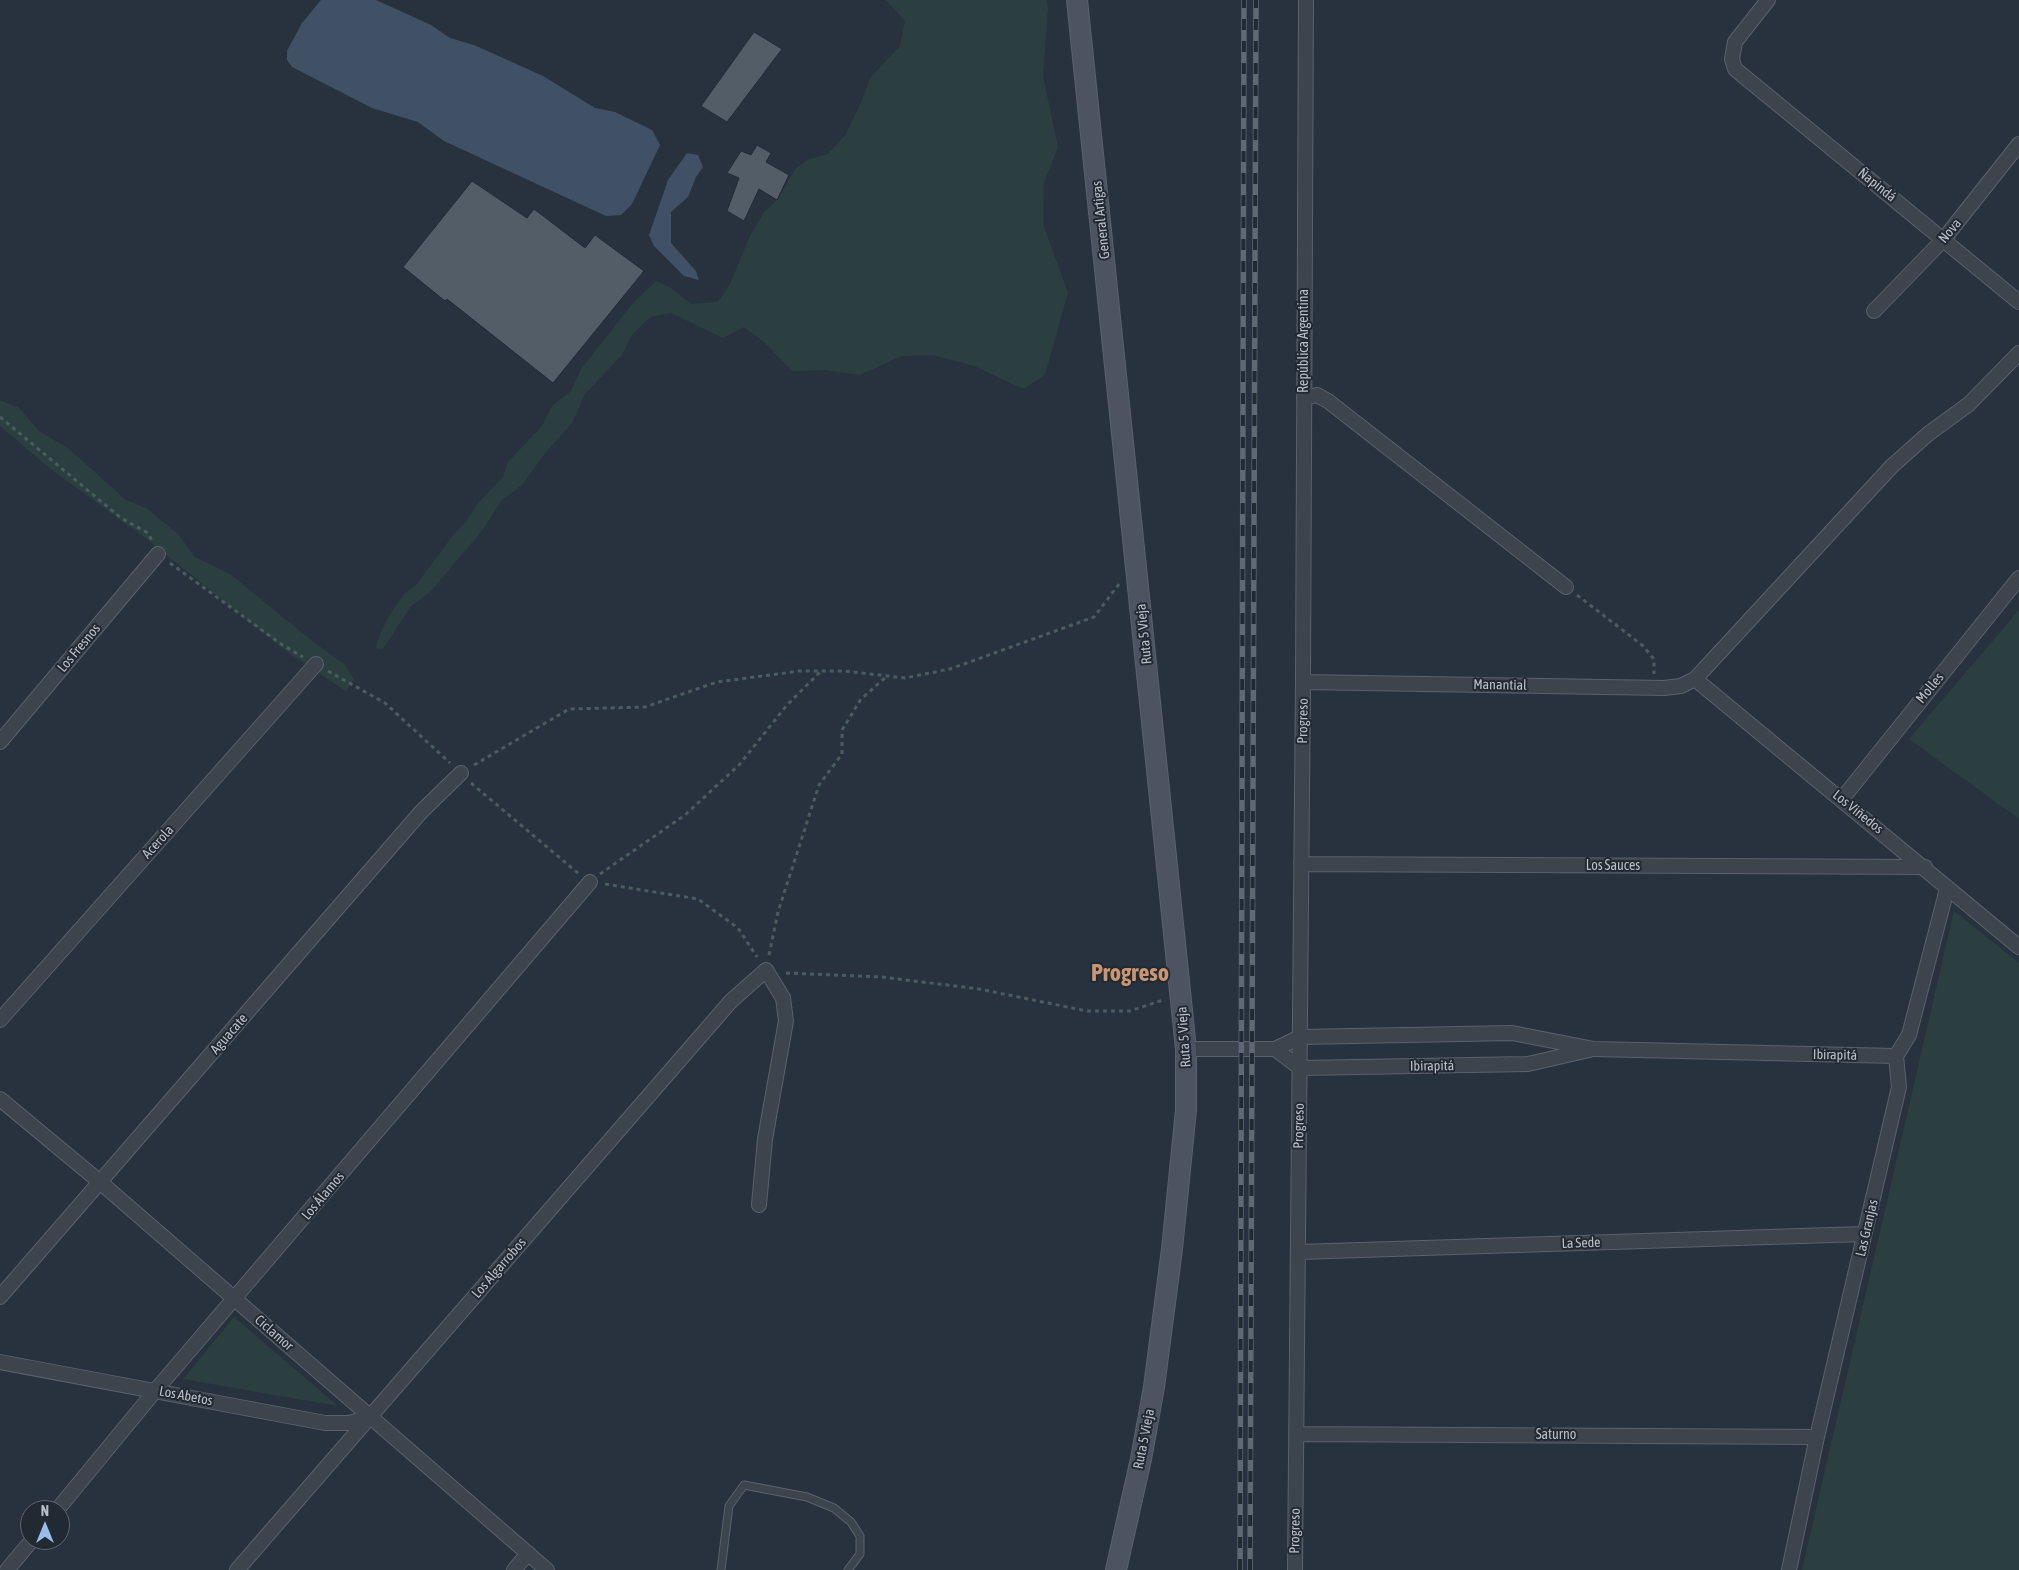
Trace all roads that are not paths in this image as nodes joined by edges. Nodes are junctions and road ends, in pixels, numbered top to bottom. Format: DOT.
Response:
graph roads {
  1 [pos="1077,0"];
  2 [pos="1306,0"];
  3 [pos="1768,0"];
  4 [pos="2019,144"];
  5 [pos="1943,240"];
  6 [pos="2019,302"];
  7 [pos="1874,311"];
  8 [pos="2019,352"];
  9 [pos="1304,398"];
  10 [pos="1123,441"];
  11 [pos="158,554"];
  12 [pos="2019,578"];
  13 [pos="1566,587"];
  14 [pos="316,664"];
  15 [pos="1695,680"];
  16 [pos="1303,682"];
  17 [pos="0,742"];
  18 [pos="461,773"];
  19 [pos="1842,799"];
  20 [pos="1301,864"];
  21 [pos="1925,867"];
  22 [pos="590,882"];
  23 [pos="1947,889"];
  24 [pos="2019,947"];
  25 [pos="0,1020"];
  26 [pos="1300,1037"];
  27 [pos="1186,1049"];
  28 [pos="1275,1049"];
  29 [pos="1594,1049"];
  30 [pos="1896,1056"];
  31 [pos="1300,1068"];
  32 [pos="0,1099"];
  33 [pos="100,1182"];
  34 [pos="759,1205"];
  35 [pos="1863,1234"];
  36 [pos="1298,1252"];
  37 [pos="0,1297"];
  38 [pos="235,1300"];
  39 [pos="0,1362"];
  40 [pos="155,1391"];
  41 [pos="371,1417"];
  42 [pos="1296,1434"];
  43 [pos="1816,1437"];
  44 [pos="64,1500"];
  45 [pos="24,1550"];
  46 [pos="528,1553"];
  47 [pos="7,1570"];
  48 [pos="237,1570"];
  49 [pos="514,1570"];
  50 [pos="547,1570"];
  51 [pos="721,1570"];
  52 [pos="848,1570"];
  53 [pos="1116,1570"];
  54 [pos="1295,1570"];
  55 [pos="1789,1570"];
  1 -- 10 [label="street, General Artigas"];
  2 -- 9 [label="street, República Argentina"];
  3 -- 5 [label="street, Ñapindá"];
  4 -- 5 [label="street, Nova"];
  5 -- 6 [label="street, Ñapindá"];
  5 -- 7 [label="street, Nova"];
  8 -- 15 [label="street"];
  9 -- 13 [label="street"];
  9 -- 16 [label="street, República Argentina"];
  10 -- 27 [label="street, Ruta 5 Vieja"];
  11 -- 17 [label="street, Los Fresnos"];
  12 -- 19 [label="street, Molles"];
  14 -- 25 [label="street, Acerola"];
  15 -- 16 [label="street, Manantial"];
  15 -- 19 [label="street, Los Viñedos"];
  16 -- 20 [label="street, Progreso"];
  18 -- 33 [label="street, Aguacate"];
  19 -- 21 [label="street, Los Viñedos"];
  20 -- 21 [label="street, Los Sauces"];
  20 -- 26 [label="street, Progreso"];
  21 -- 23 [label="street, Los Viñedos"];
  22 -- 38 [label="street, Los Álamos"];
  23 -- 24 [label="street, Los Viñedos"];
  23 -- 30 [label="street"];
  26 -- 28 [label="street, Ibirapitá"];
  26 -- 29 [label="street, Ibirapitá"];
  26 -- 31 [label="street, Progreso"];
  27 -- 28 [label="street, Ibirapitá"];
  27 -- 53 [label="street, Ruta 5 Vieja"];
  28 -- 31 [label="street"];
  29 -- 30 [label="street, Ibirapitá"];
  29 -- 31 [label="street, Ibirapitá"];
  30 -- 35 [label="street, Las Granjas"];
  31 -- 36 [label="street, Progreso"];
  32 -- 33 [label="street, Ciclamor"];
  33 -- 37 [label="street, Aguacate"];
  33 -- 38 [label="street, Ciclamor"];
  34 -- 41 [label="street, Los Algarrobos"];
  35 -- 36 [label="street, La Sede"];
  35 -- 43 [label="street, Las Granjas"];
  36 -- 42 [label="street, Progreso"];
  38 -- 40 [label="street, Los Álamos"];
  38 -- 41 [label="street, Ciclamor"];
  39 -- 40 [label="street, Los Abetos"];
  40 -- 41 [label="street, Los Abetos"];
  40 -- 44 [label="street, Los Álamos"];
  41 -- 46 [label="street, Ciclamor"];
  41 -- 48 [label="street, Los Algarrobos"];
  42 -- 43 [label="street, Saturno"];
  42 -- 54 [label="street, Progreso"];
  43 -- 55 [label="street, Las Granjas"];
  45 -- 47 [label="street"];
  46 -- 49 [label="street"];
  46 -- 50 [label="street, Ciclamor"];
  51 -- 52 [label="lane"];
}
